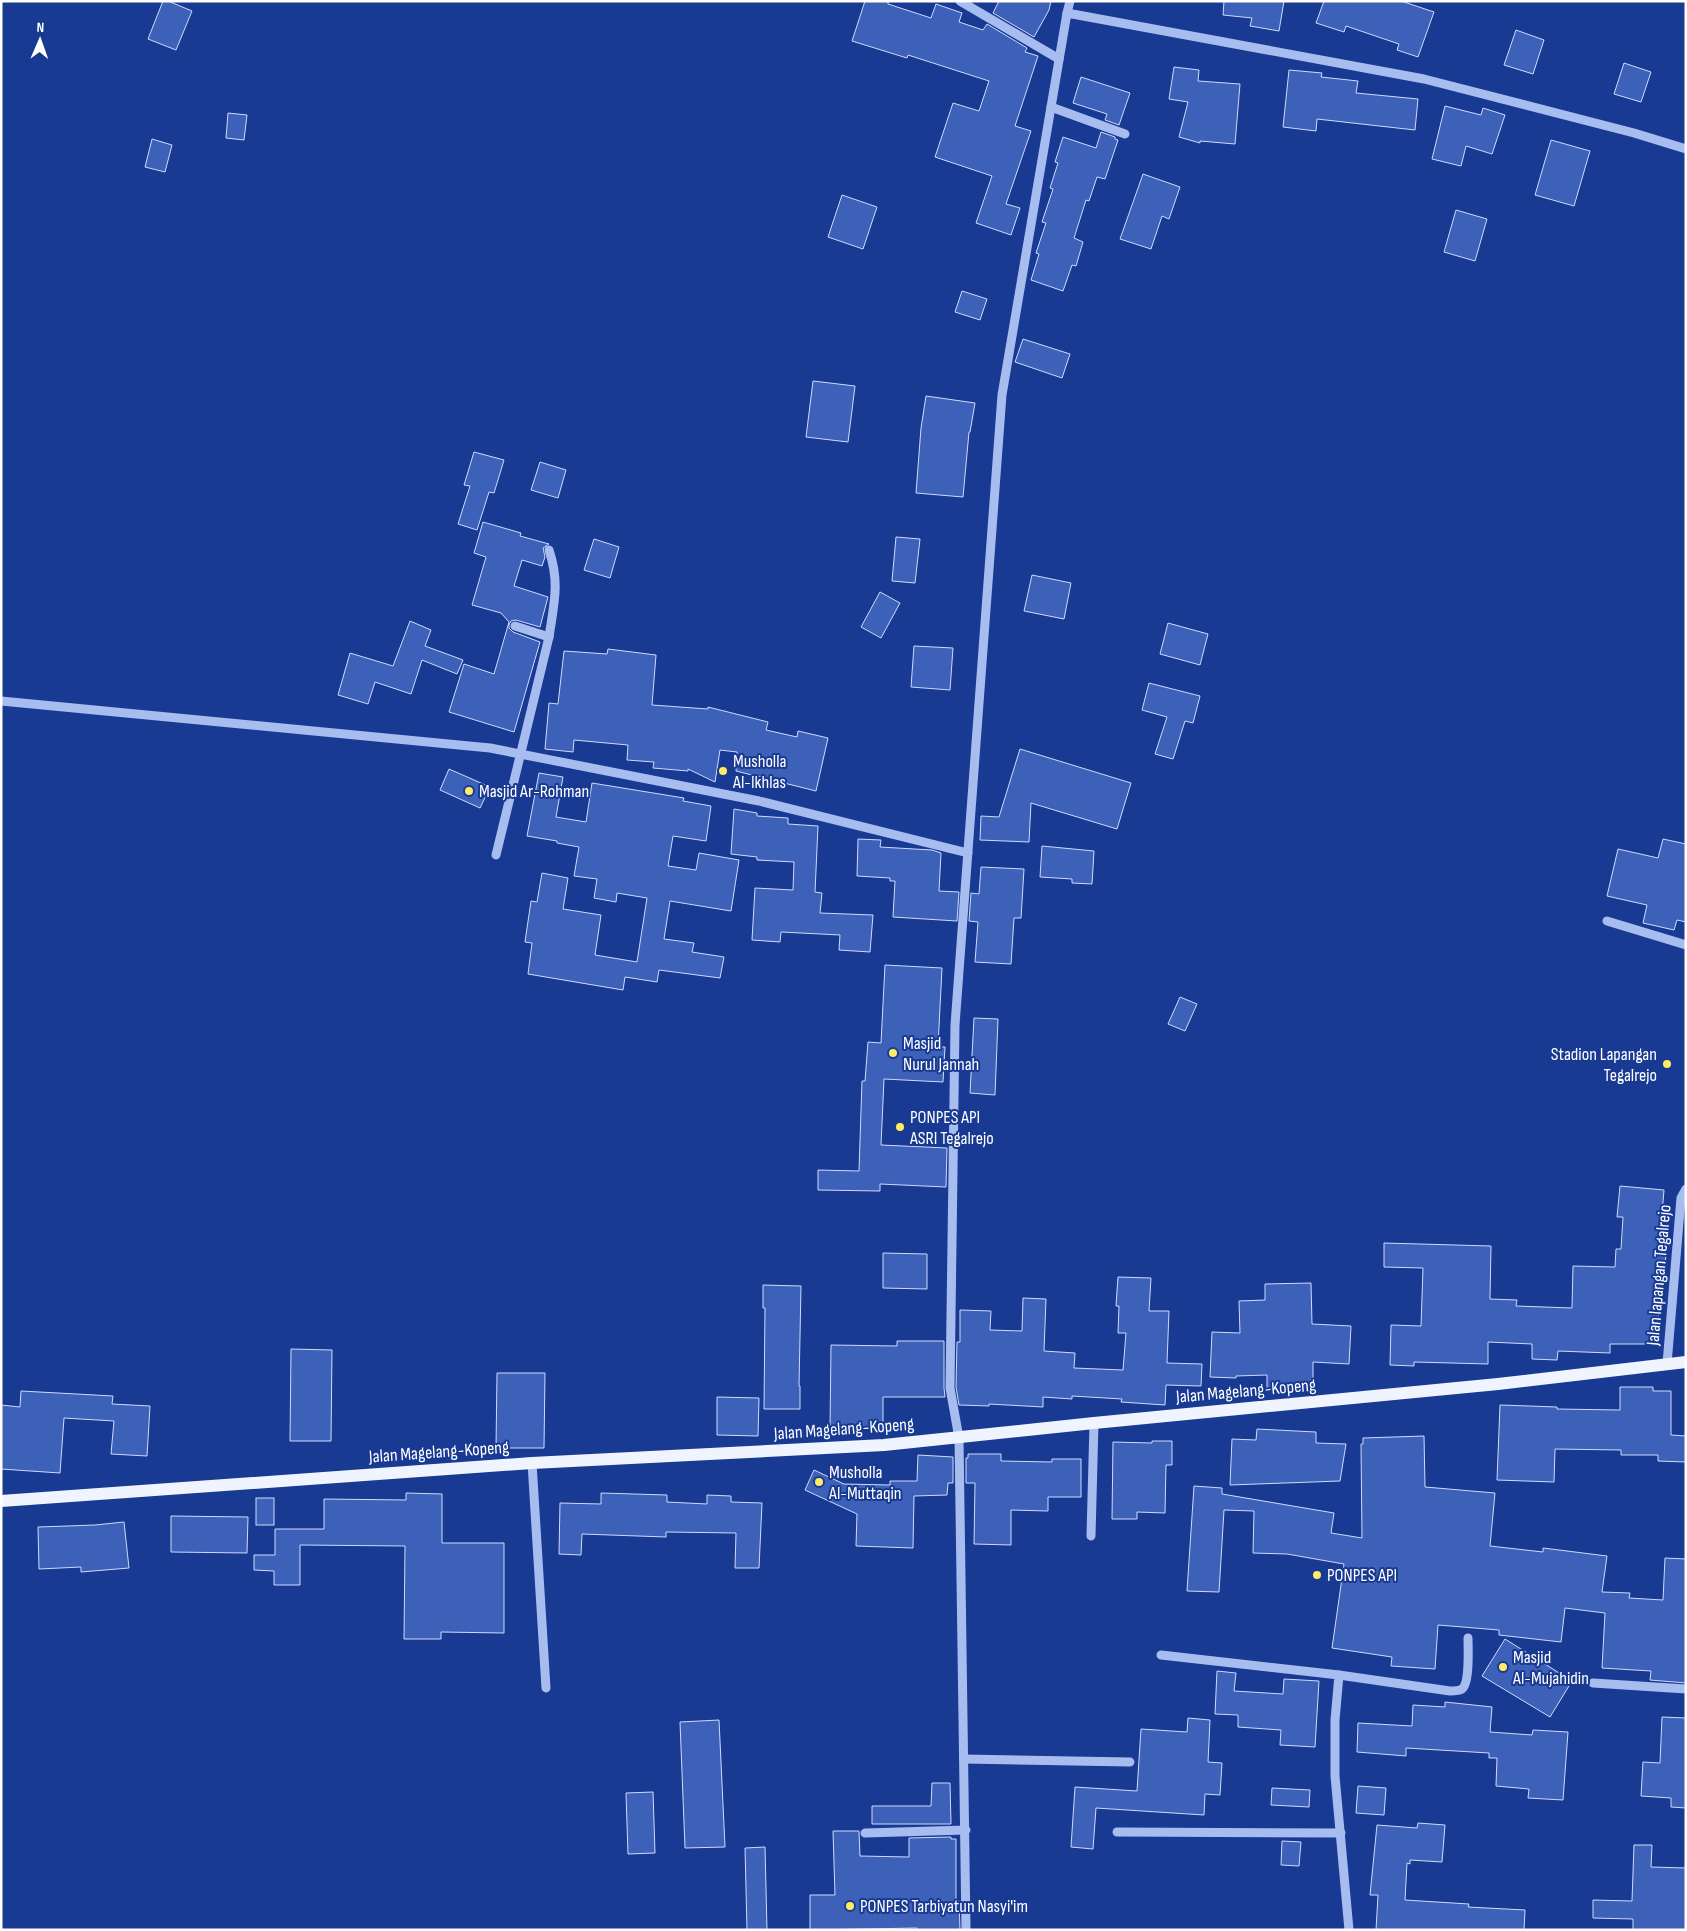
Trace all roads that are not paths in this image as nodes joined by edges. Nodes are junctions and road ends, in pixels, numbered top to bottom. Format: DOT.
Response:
graph roads {
  1 [pos="960,1"];
  2 [pos="1070,1"];
  3 [pos="1067,12"];
  4 [pos="1059,59"];
  5 [pos="1051,107"];
  6 [pos="1125,134"];
  7 [pos="1686,149"];
  8 [pos="549,550"];
  9 [pos="515,626"];
  10 [pos="548,637"];
  11 [pos="1,701"];
  12 [pos="520,754"];
  13 [pos="968,853"];
  14 [pos="496,854"];
  15 [pos="1607,921"];
  16 [pos="1686,945"];
  17 [pos="1686,1189"];
  18 [pos="1686,1362"];
  19 [pos="1668,1364"];
  20 [pos="1094,1423"];
  21 [pos="959,1438"];
  22 [pos="532,1463"];
  23 [pos="1,1501"];
  24 [pos="1091,1536"];
  25 [pos="1468,1638"];
  26 [pos="1161,1655"];
  27 [pos="1339,1675"];
  28 [pos="1593,1683"];
  29 [pos="546,1688"];
  30 [pos="1686,1689"];
  31 [pos="964,1759"];
  32 [pos="1130,1762"];
  33 [pos="966,1830"];
  34 [pos="1117,1832"];
  35 [pos="865,1833"];
  36 [pos="1341,1834"];
  37 [pos="966,1930"];
  38 [pos="1349,1930"];
  1 -- 4 [label="street"];
  2 -- 3 [label="street"];
  3 -- 4 [label="street"];
  3 -- 7 [label="street"];
  4 -- 5 [label="street"];
  5 -- 6 [label="street"];
  5 -- 13 [label="street"];
  8 -- 10 [label="street"];
  9 -- 10 [label="street"];
  10 -- 12 [label="street"];
  11 -- 12 [label="street"];
  12 -- 13 [label="street"];
  12 -- 14 [label="street"];
  13 -- 21 [label="street"];
  15 -- 16 [label="street"];
  17 -- 19 [label="street, Jalan lapangan Tegalrejo"];
  18 -- 19 [label="main road, Jalan Magelang-Kopeng"];
  19 -- 20 [label="main road, Jalan Magelang-Kopeng"];
  20 -- 21 [label="main road, Jalan Magelang-Kopeng"];
  20 -- 24 [label="street"];
  21 -- 22 [label="main road, Jalan Magelang-Kopeng"];
  21 -- 31 [label="street"];
  22 -- 23 [label="main road, Jalan Magelang-Kopeng"];
  22 -- 29 [label="street"];
  25 -- 27 [label="street"];
  26 -- 27 [label="street"];
  27 -- 36 [label="street"];
  28 -- 30 [label="street"];
  31 -- 32 [label="street"];
  31 -- 33 [label="street"];
  33 -- 35 [label="street"];
  33 -- 37 [label="street"];
  34 -- 36 [label="street"];
  36 -- 38 [label="street"];
}
